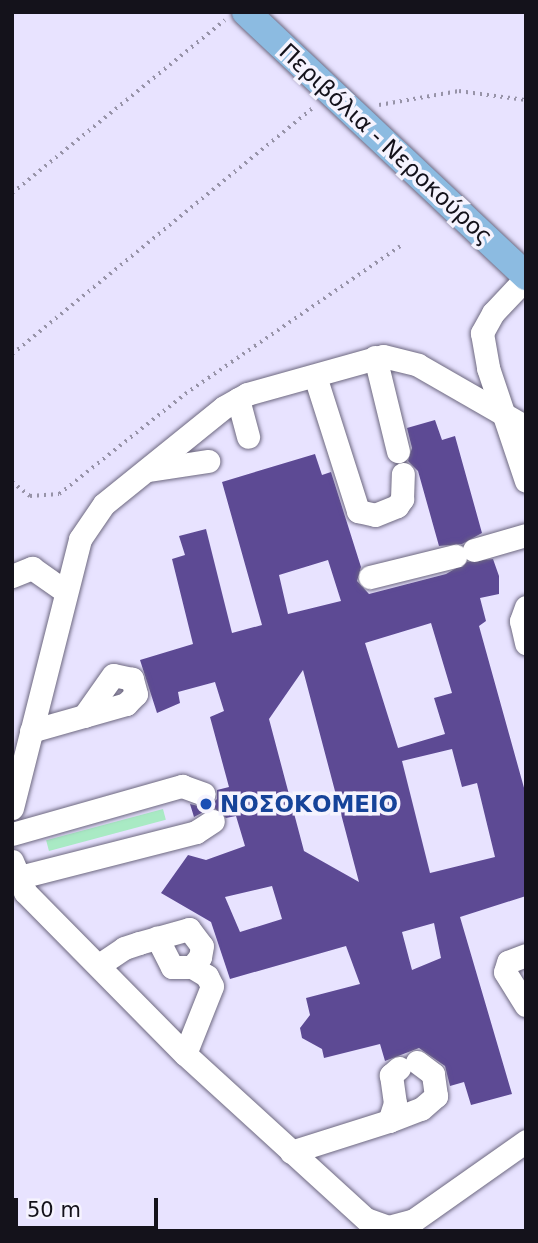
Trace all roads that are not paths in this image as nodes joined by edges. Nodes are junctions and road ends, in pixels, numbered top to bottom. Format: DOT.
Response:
graph roads {
  1 [pos="246,12"];
  2 [pos="526,277"];
  3 [pos="375,357"];
  4 [pos="315,376"];
  5 [pos="238,398"];
  6 [pos="506,415"];
  7 [pos="526,427"];
  8 [pos="248,437"];
  9 [pos="398,451"];
  10 [pos="208,461"];
  11 [pos="403,474"];
  12 [pos="137,476"];
  13 [pos="526,481"];
  14 [pos="526,535"];
  15 [pos="12,576"];
  16 [pos="370,578"];
  17 [pos="63,590"];
  18 [pos="526,607"];
  19 [pos="526,643"];
  20 [pos="85,716"];
  21 [pos="31,731"];
  22 [pos="204,794"];
  23 [pos="12,808"];
  24 [pos="213,821"];
  25 [pos="12,834"];
  26 [pos="14,873"];
  27 [pos="157,939"];
  28 [pos="526,955"];
  29 [pos="99,965"];
  30 [pos="192,967"];
  31 [pos="526,1005"];
  32 [pos="185,1054"];
  33 [pos="389,1121"];
  34 [pos="526,1142"];
  35 [pos="290,1152"];
  1 -- 2 [label="main road, Περιβόλια - Νεροκούρος"];
  2 -- 6 [label="lane"];
  3 -- 4 [label="lane"];
  3 -- 6 [label="lane"];
  3 -- 9 [label="lane"];
  4 -- 5 [label="lane"];
  4 -- 11 [label="lane"];
  5 -- 8 [label="lane"];
  5 -- 12 [label="lane"];
  6 -- 7 [label="lane"];
  6 -- 13 [label="lane"];
  10 -- 12 [label="lane"];
  12 -- 17 [label="lane"];
  14 -- 16 [label="lane"];
  15 -- 17 [label="lane"];
  17 -- 21 [label="lane"];
  18 -- 19 [label="lane"];
  20 -- 21 [label="lane"];
  21 -- 23 [label="lane"];
  22 -- 25 [label="lane"];
  24 -- 26 [label="lane"];
  26 -- 29 [label="lane"];
  27 -- 29 [label="lane"];
  27 -- 30 [label="lane"];
  27 -- 30 [label="lane"];
  28 -- 31 [label="lane"];
  29 -- 32 [label="lane"];
  30 -- 32 [label="lane"];
  32 -- 35 [label="lane"];
  33 -- 33 [label="lane"];
  33 -- 35 [label="lane"];
  34 -- 35 [label="lane"];
}
